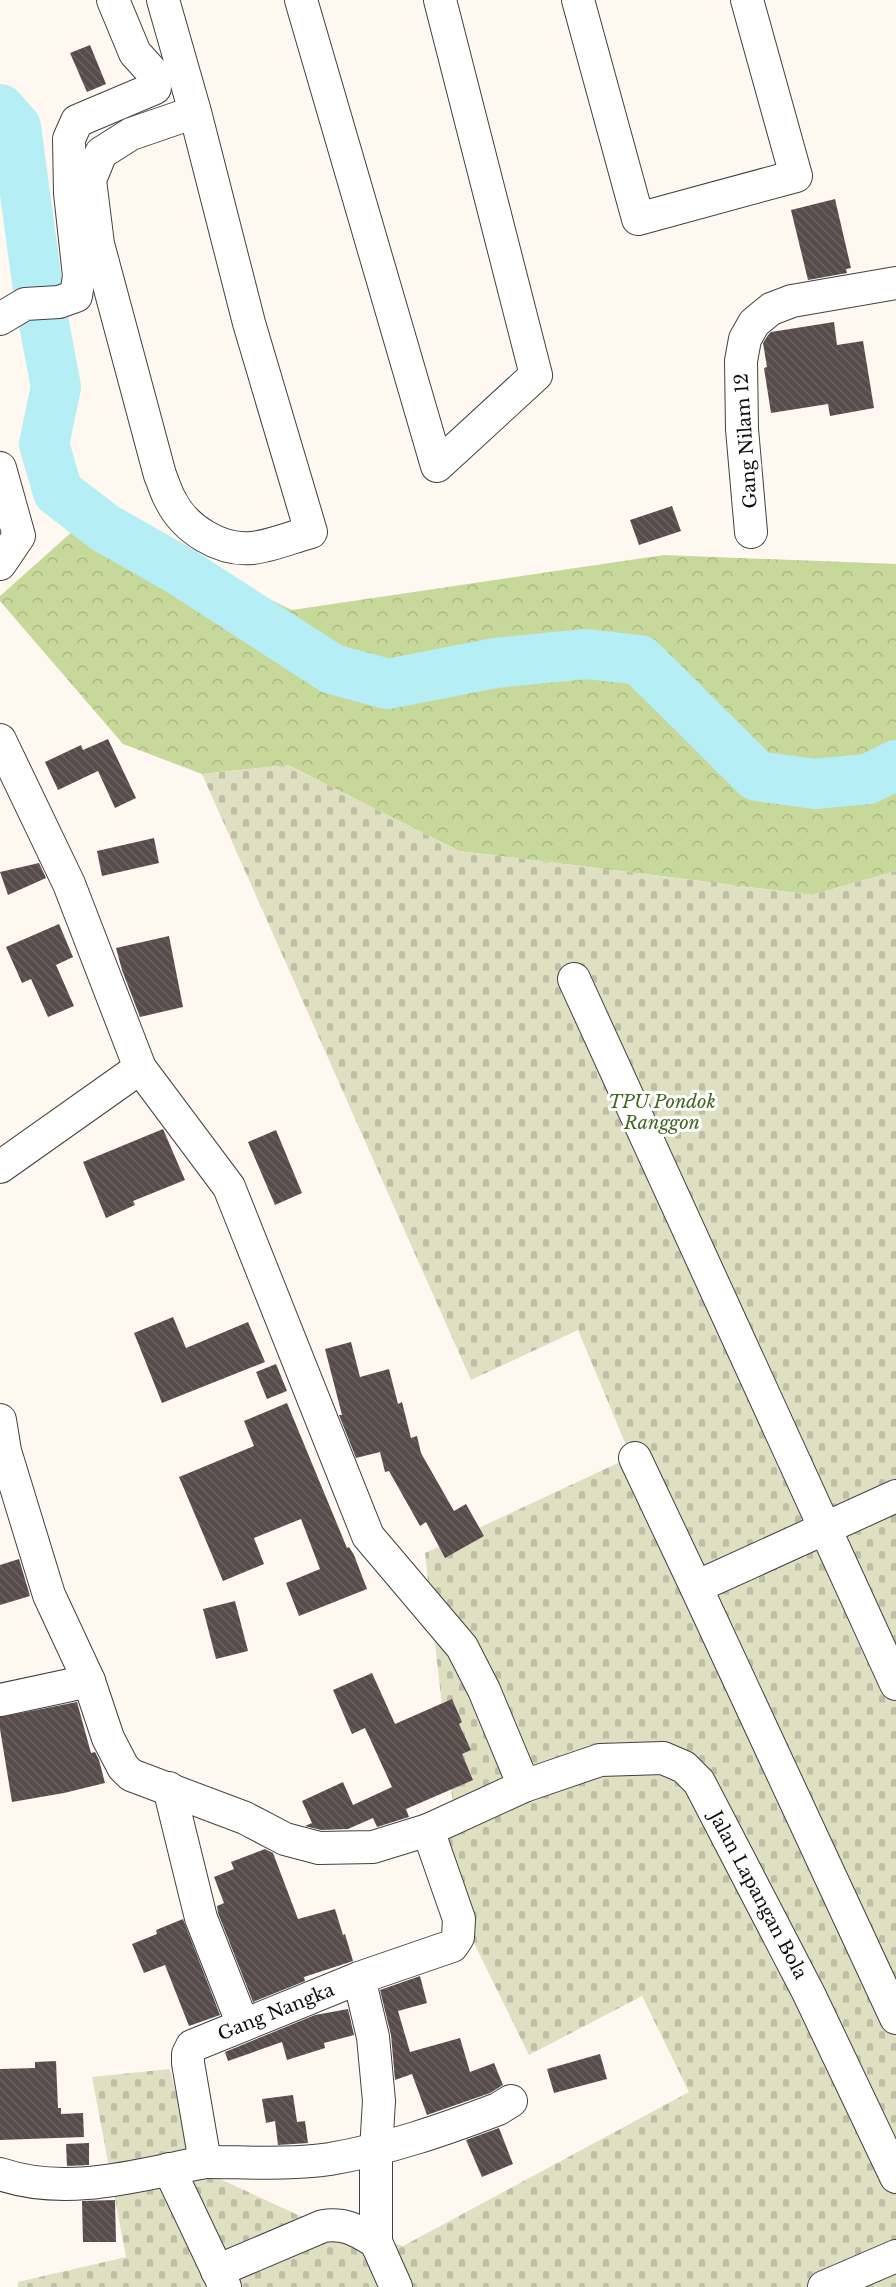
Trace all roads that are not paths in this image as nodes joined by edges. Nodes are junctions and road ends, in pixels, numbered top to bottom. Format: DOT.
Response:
graph roads {
  1 [pos="113,0"];
  2 [pos="163,0"];
  3 [pos="301,0"];
  4 [pos="440,0"];
  5 [pos="578,0"];
  6 [pos="747,0"];
  7 [pos="195,112"];
  8 [pos="896,283"];
  9 [pos="13,311"];
  10 [pos="0,468"];
  11 [pos="752,532"];
  12 [pos="0,564"];
  13 [pos="0,740"];
  14 [pos="574,978"];
  15 [pos="140,1068"];
  16 [pos="0,1167"];
  17 [pos="0,1420"];
  18 [pos="635,1458"];
  19 [pos="896,1496"];
  20 [pos="826,1529"];
  21 [pos="696,1587"];
  22 [pos="89,1681"];
  23 [pos="896,1684"];
  24 [pos="0,1700"];
  25 [pos="524,1786"];
  26 [pos="169,1788"];
  27 [pos="428,1830"];
  28 [pos="358,1978"];
  29 [pos="896,2018"];
  30 [pos="243,2025"];
  31 [pos="511,2101"];
  32 [pos="376,2150"];
  33 [pos="205,2162"];
  34 [pos="169,2169"];
  35 [pos="0,2174"];
  36 [pos="896,2177"];
  37 [pos="376,2241"];
  38 [pos="896,2256"];
  39 [pos="221,2279"];
  40 [pos="396,2287"];
  41 [pos="824,2287"];
  1 -- 9 [label="street"];
  2 -- 7 [label="street"];
  3 -- 4 [label="street"];
  5 -- 6 [label="street"];
  7 -- 7 [label="street"];
  8 -- 11 [label="street, Gang Nilam 12"];
  10 -- 12 [label="street"];
  13 -- 15 [label="street"];
  14 -- 20 [label="street"];
  15 -- 16 [label="street"];
  15 -- 25 [label="street"];
  17 -- 22 [label="street"];
  18 -- 21 [label="street"];
  19 -- 20 [label="street"];
  20 -- 21 [label="street"];
  20 -- 23 [label="street"];
  21 -- 29 [label="street"];
  22 -- 24 [label="street"];
  22 -- 26 [label="street"];
  25 -- 27 [label="street"];
  25 -- 36 [label="street, Jalan Lapangan Bola"];
  26 -- 27 [label="street"];
  26 -- 30 [label="street"];
  27 -- 28 [label="street, Gang Nangka"];
  28 -- 30 [label="street, Gang Nangka"];
  28 -- 32 [label="street"];
  30 -- 33 [label="street, Gang Nangka"];
  31 -- 32 [label="street"];
  32 -- 33 [label="street"];
  32 -- 37 [label="street"];
  33 -- 34 [label="street"];
  34 -- 35 [label="street"];
  34 -- 39 [label="street"];
  37 -- 39 [label="street"];
  37 -- 40 [label="street"];
  38 -- 41 [label="street"];
}
